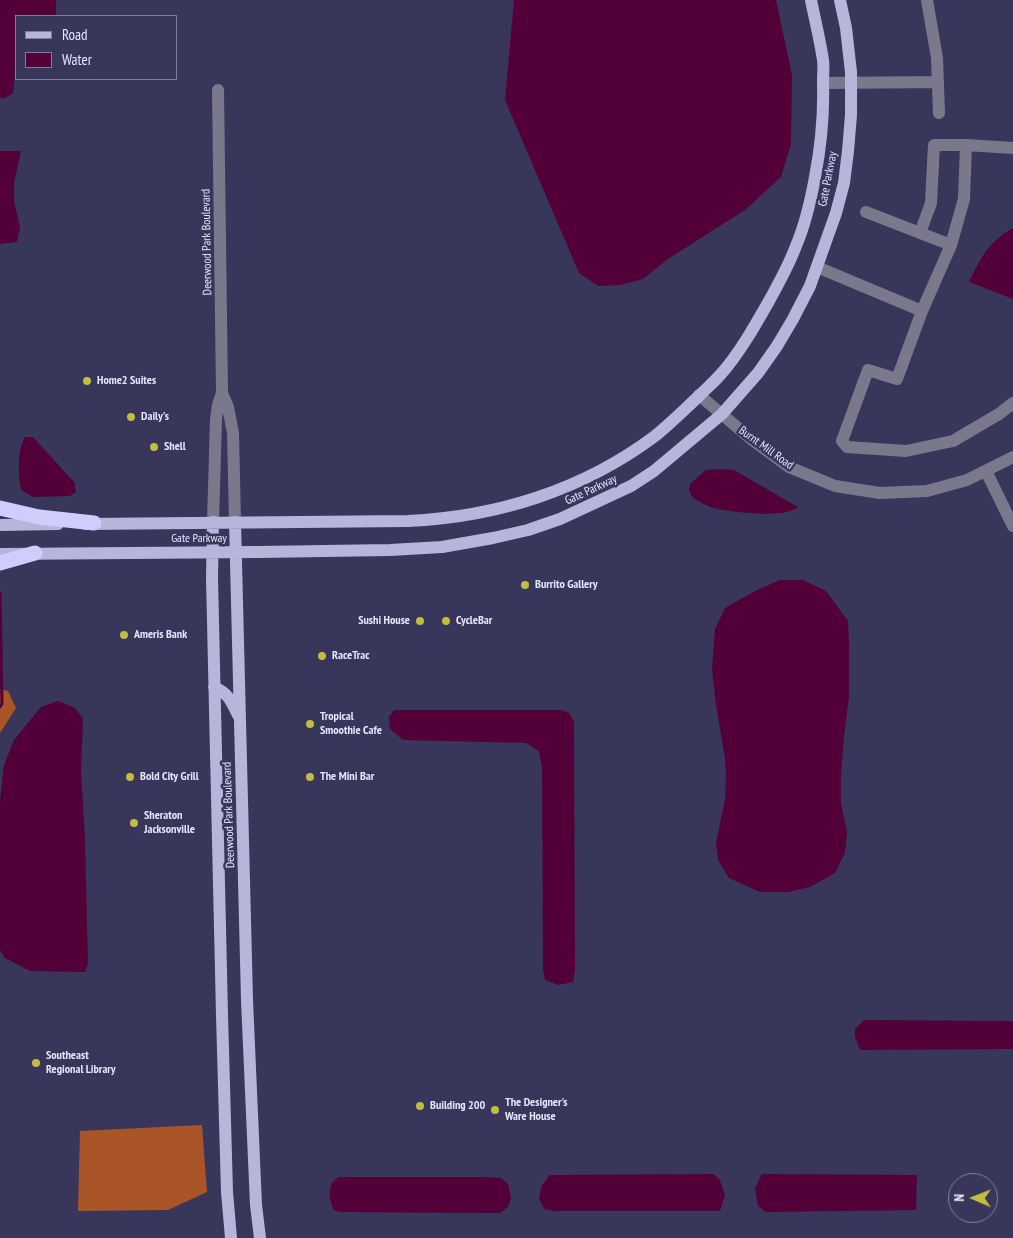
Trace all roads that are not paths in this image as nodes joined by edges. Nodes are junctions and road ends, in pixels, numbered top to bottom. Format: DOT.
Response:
graph roads {
  1 [pos="811,0"];
  2 [pos="840,0"];
  3 [pos="927,0"];
  4 [pos="938,82"];
  5 [pos="824,83"];
  6 [pos="851,84"];
  7 [pos="218,90"];
  8 [pos="939,113"];
  9 [pos="966,145"];
  10 [pos="1013,148"];
  11 [pos="866,212"];
  12 [pos="920,232"];
  13 [pos="951,245"];
  14 [pos="817,268"];
  15 [pos="922,311"];
  16 [pos="222,393"];
  17 [pos="699,395"];
  18 [pos="1013,403"];
  19 [pos="722,414"];
  20 [pos="1013,457"];
  21 [pos="986,471"];
  22 [pos="0,508"];
  23 [pos="213,522"];
  24 [pos="235,522"];
  25 [pos="94,523"];
  26 [pos="0,525"];
  27 [pos="1013,526"];
  28 [pos="212,552"];
  29 [pos="236,552"];
  30 [pos="0,554"];
  31 [pos="35,554"];
  32 [pos="0,563"];
  33 [pos="214,687"];
  34 [pos="240,719"];
  35 [pos="231,1238"];
  36 [pos="260,1238"];
  1 -- 5 [label="main road, Gate Parkway"];
  2 -- 6 [label="main road, Gate Parkway"];
  3 -- 4 [label="street"];
  4 -- 6 [label="street"];
  4 -- 8 [label="street"];
  5 -- 6 [label="street"];
  5 -- 17 [label="main road, Gate Parkway"];
  6 -- 14 [label="main road, Gate Parkway"];
  7 -- 16 [label="street, Deerwood Park Boulevard"];
  9 -- 10 [label="street"];
  9 -- 12 [label="street"];
  9 -- 13 [label="street"];
  11 -- 12 [label="street"];
  12 -- 13 [label="street"];
  13 -- 15 [label="street"];
  14 -- 15 [label="street"];
  14 -- 19 [label="main road, Gate Parkway"];
  15 -- 18 [label="street"];
  16 -- 23 [label="street, Deerwood Park Boulevard"];
  16 -- 24 [label="street, Deerwood Park Boulevard"];
  17 -- 19 [label="street, Burnt Mill Road"];
  17 -- 24 [label="main road, Gate Parkway"];
  19 -- 21 [label="street, Burnt Mill Road"];
  19 -- 29 [label="main road, Gate Parkway"];
  20 -- 21 [label="street, Burnt Mill Road"];
  21 -- 27 [label="street"];
  22 -- 25 [label="highway"];
  23 -- 24 [label="main road, Gate Parkway"];
  23 -- 25 [label="main road, Gate Parkway"];
  23 -- 28 [label="main road, Deerwood Park Boulevard"];
  24 -- 29 [label="main road, Deerwood Park Boulevard"];
  25 -- 26 [label="main road, Gate Parkway"];
  28 -- 29 [label="main road, Gate Parkway"];
  28 -- 31 [label="main road, Gate Parkway"];
  28 -- 33 [label="main road, Deerwood Park Boulevard"];
  29 -- 34 [label="main road, Deerwood Park Boulevard"];
  30 -- 31 [label="main road, Gate Parkway"];
  31 -- 32 [label="highway"];
  33 -- 34 [label="main road"];
  33 -- 35 [label="main road, Deerwood Park Boulevard"];
  34 -- 36 [label="main road, Deerwood Park Boulevard"];
}
